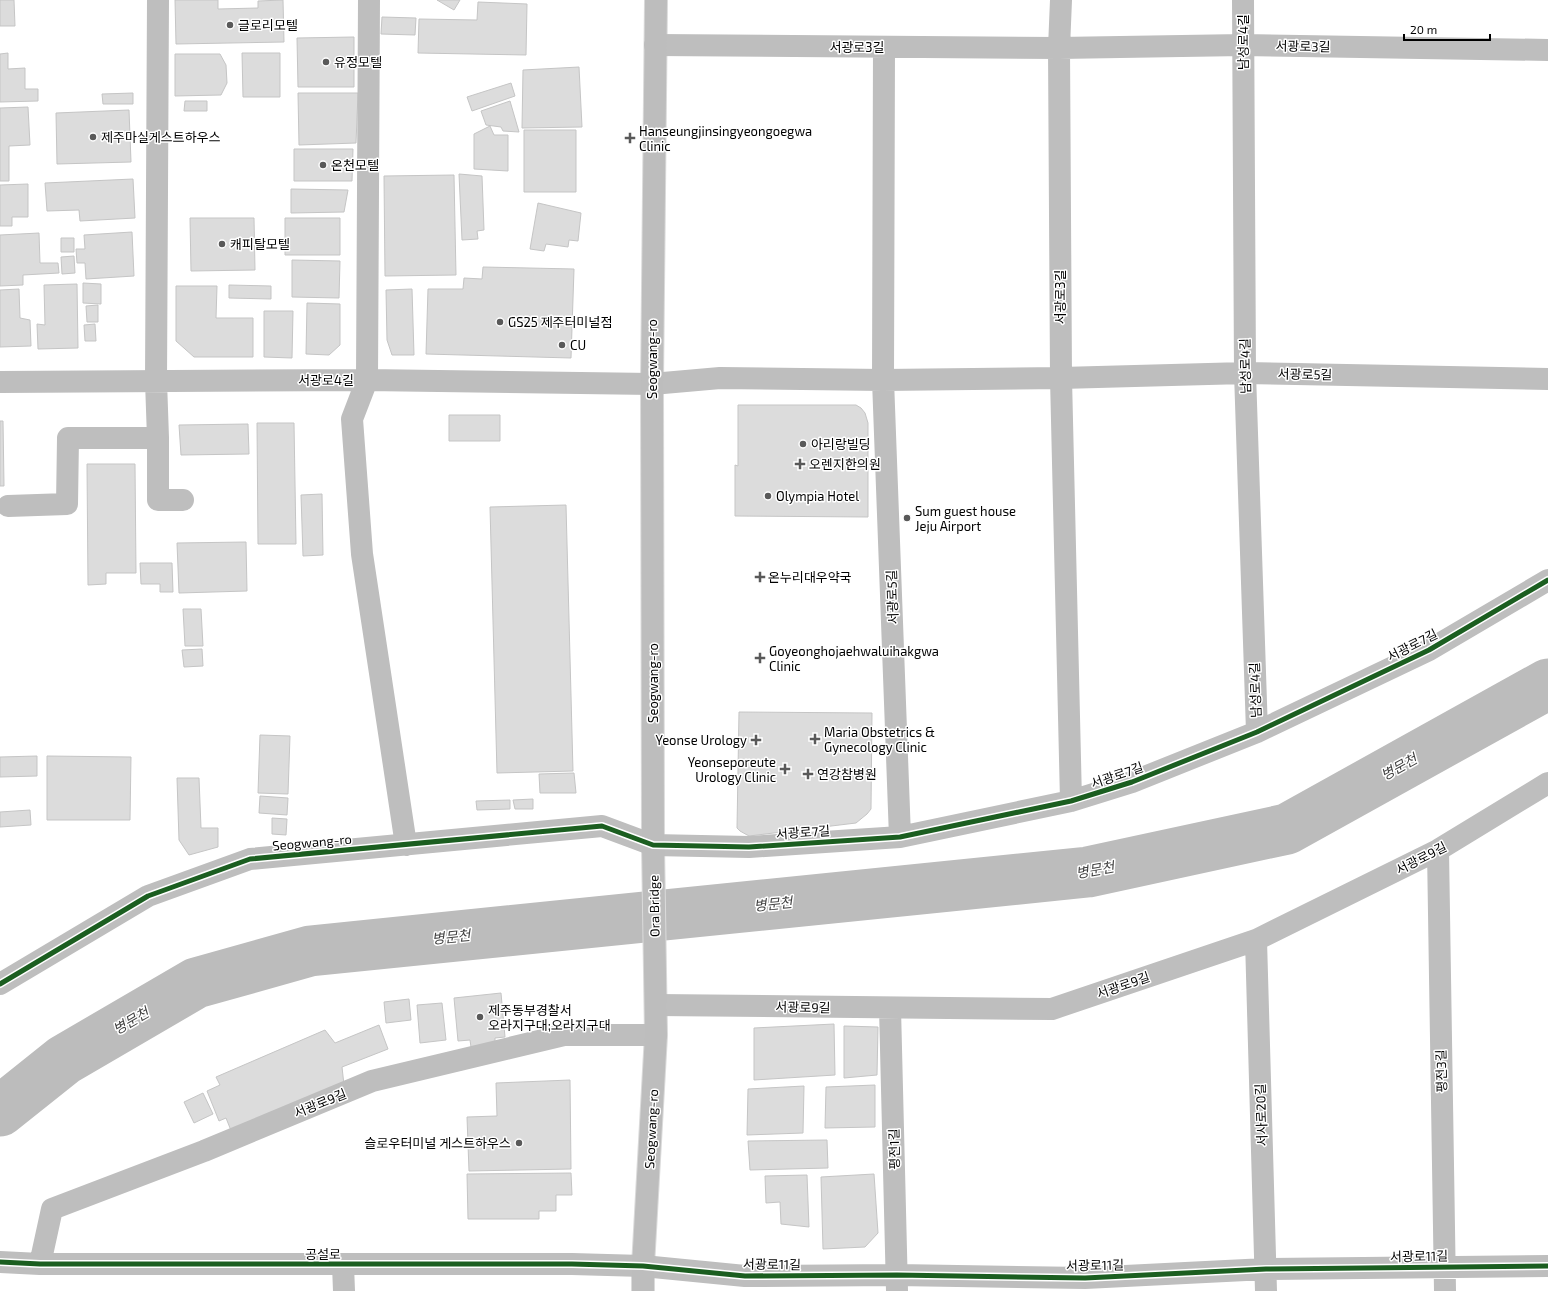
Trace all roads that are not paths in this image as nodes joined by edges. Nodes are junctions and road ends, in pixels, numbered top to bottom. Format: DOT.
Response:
graph roads {
  1 [pos="158,0"];
  2 [pos="369,0"];
  3 [pos="656,0"];
  4 [pos="1061,0"];
  5 [pos="1243,0"];
  6 [pos="654,45"];
  7 [pos="1243,45"];
  8 [pos="884,47"];
  9 [pos="1058,48"];
  10 [pos="1548,50"];
  11 [pos="1245,372"];
  12 [pos="1061,378"];
  13 [pos="1548,379"];
  14 [pos="367,380"];
  15 [pos="883,380"];
  16 [pos="156,381"];
  17 [pos="0,382"];
  18 [pos="652,384"];
  19 [pos="158,438"];
  20 [pos="183,500"];
  21 [pos="8,506"];
  22 [pos="1548,580"];
  23 [pos="1257,732"];
  24 [pos="1548,783"];
  25 [pos="1071,801"];
  26 [pos="900,837"];
  27 [pos="406,845"];
  28 [pos="653,845"];
  29 [pos="1438,850"];
  30 [pos="1256,940"];
  31 [pos="655,966"];
  32 [pos="0,984"];
  33 [pos="656,1005"];
  34 [pos="890,1008"];
  35 [pos="656,1035"];
  36 [pos="1,1262"];
  37 [pos="40,1264"];
  38 [pos="343,1265"];
  39 [pos="643,1266"];
  40 [pos="1548,1266"];
  41 [pos="1444,1267"];
  42 [pos="1266,1269"];
  43 [pos="897,1283"];
  44 [pos="1085,1284"];
  45 [pos="344,1291"];
  46 [pos="643,1291"];
  47 [pos="1266,1291"];
  48 [pos="1445,1291"];
  1 -- 16 [label="street"];
  2 -- 14 [label="street"];
  3 -- 6 [label="main road, Seogwang-ro"];
  4 -- 9 [label="street"];
  5 -- 7 [label="street, 남성로4길"];
  6 -- 8 [label="street, 서광로3길"];
  6 -- 18 [label="main road, Seogwang-ro"];
  7 -- 9 [label="street, 서광로3길"];
  7 -- 10 [label="street, 서광로3길"];
  7 -- 11 [label="street, 남성로4길"];
  8 -- 9 [label="street, 서광로3길"];
  8 -- 15 [label="street"];
  9 -- 12 [label="street, 서광로3길"];
  11 -- 12 [label="street, 서광로5길"];
  11 -- 13 [label="street, 서광로5길"];
  11 -- 23 [label="street, 남성로4길"];
  12 -- 15 [label="street, 서광로5길"];
  12 -- 25 [label="street"];
  14 -- 16 [label="street, 서광로4길"];
  14 -- 18 [label="street, 서광로4길"];
  14 -- 27 [label="street"];
  15 -- 18 [label="street, 서광로5길"];
  15 -- 26 [label="street, 서광로5길"];
  16 -- 17 [label="street, 서광로4길"];
  16 -- 19 [label="street"];
  18 -- 28 [label="main road, Seogwang-ro"];
  19 -- 20 [label="street"];
  19 -- 21 [label="street"];
  22 -- 23 [label="street, 서광로7길"];
  23 -- 25 [label="street, 서광로7길"];
  24 -- 29 [label="street, 서광로9길"];
  25 -- 26 [label="street, 서광로7길"];
  26 -- 28 [label="street, 서광로7길"];
  27 -- 28 [label="street, Seogwang-ro"];
  27 -- 32 [label="street, Seogwang-ro"];
  28 -- 31 [label="main road, Ora Bridge"];
  29 -- 30 [label="street, 서광로9길"];
  29 -- 41 [label="street, 평전3길"];
  30 -- 34 [label="street, 서광로9길"];
  30 -- 42 [label="street, 서사로20길"];
  31 -- 33 [label="main road, Seogwang-ro"];
  33 -- 34 [label="street, 서광로9길"];
  33 -- 35 [label="main road, Seogwang-ro"];
  34 -- 43 [label="street, 평전1길"];
  35 -- 37 [label="street, 서광로9길"];
  35 -- 39 [label="main road, Seogwang-ro"];
  36 -- 37 [label="street, 공설로"];
  37 -- 38 [label="street, 공설로"];
  38 -- 39 [label="street, 공설로"];
  38 -- 45 [label="street"];
  39 -- 43 [label="street, 서광로11길"];
  39 -- 46 [label="main road, Seogwang-ro"];
  40 -- 41 [label="street, 서광로11길"];
  41 -- 42 [label="street, 서광로11길"];
  41 -- 48 [label="street, 평전3길"];
  42 -- 44 [label="street, 서광로11길"];
  42 -- 47 [label="street, 서사로20길"];
  43 -- 44 [label="street, 서광로11길"];
}
